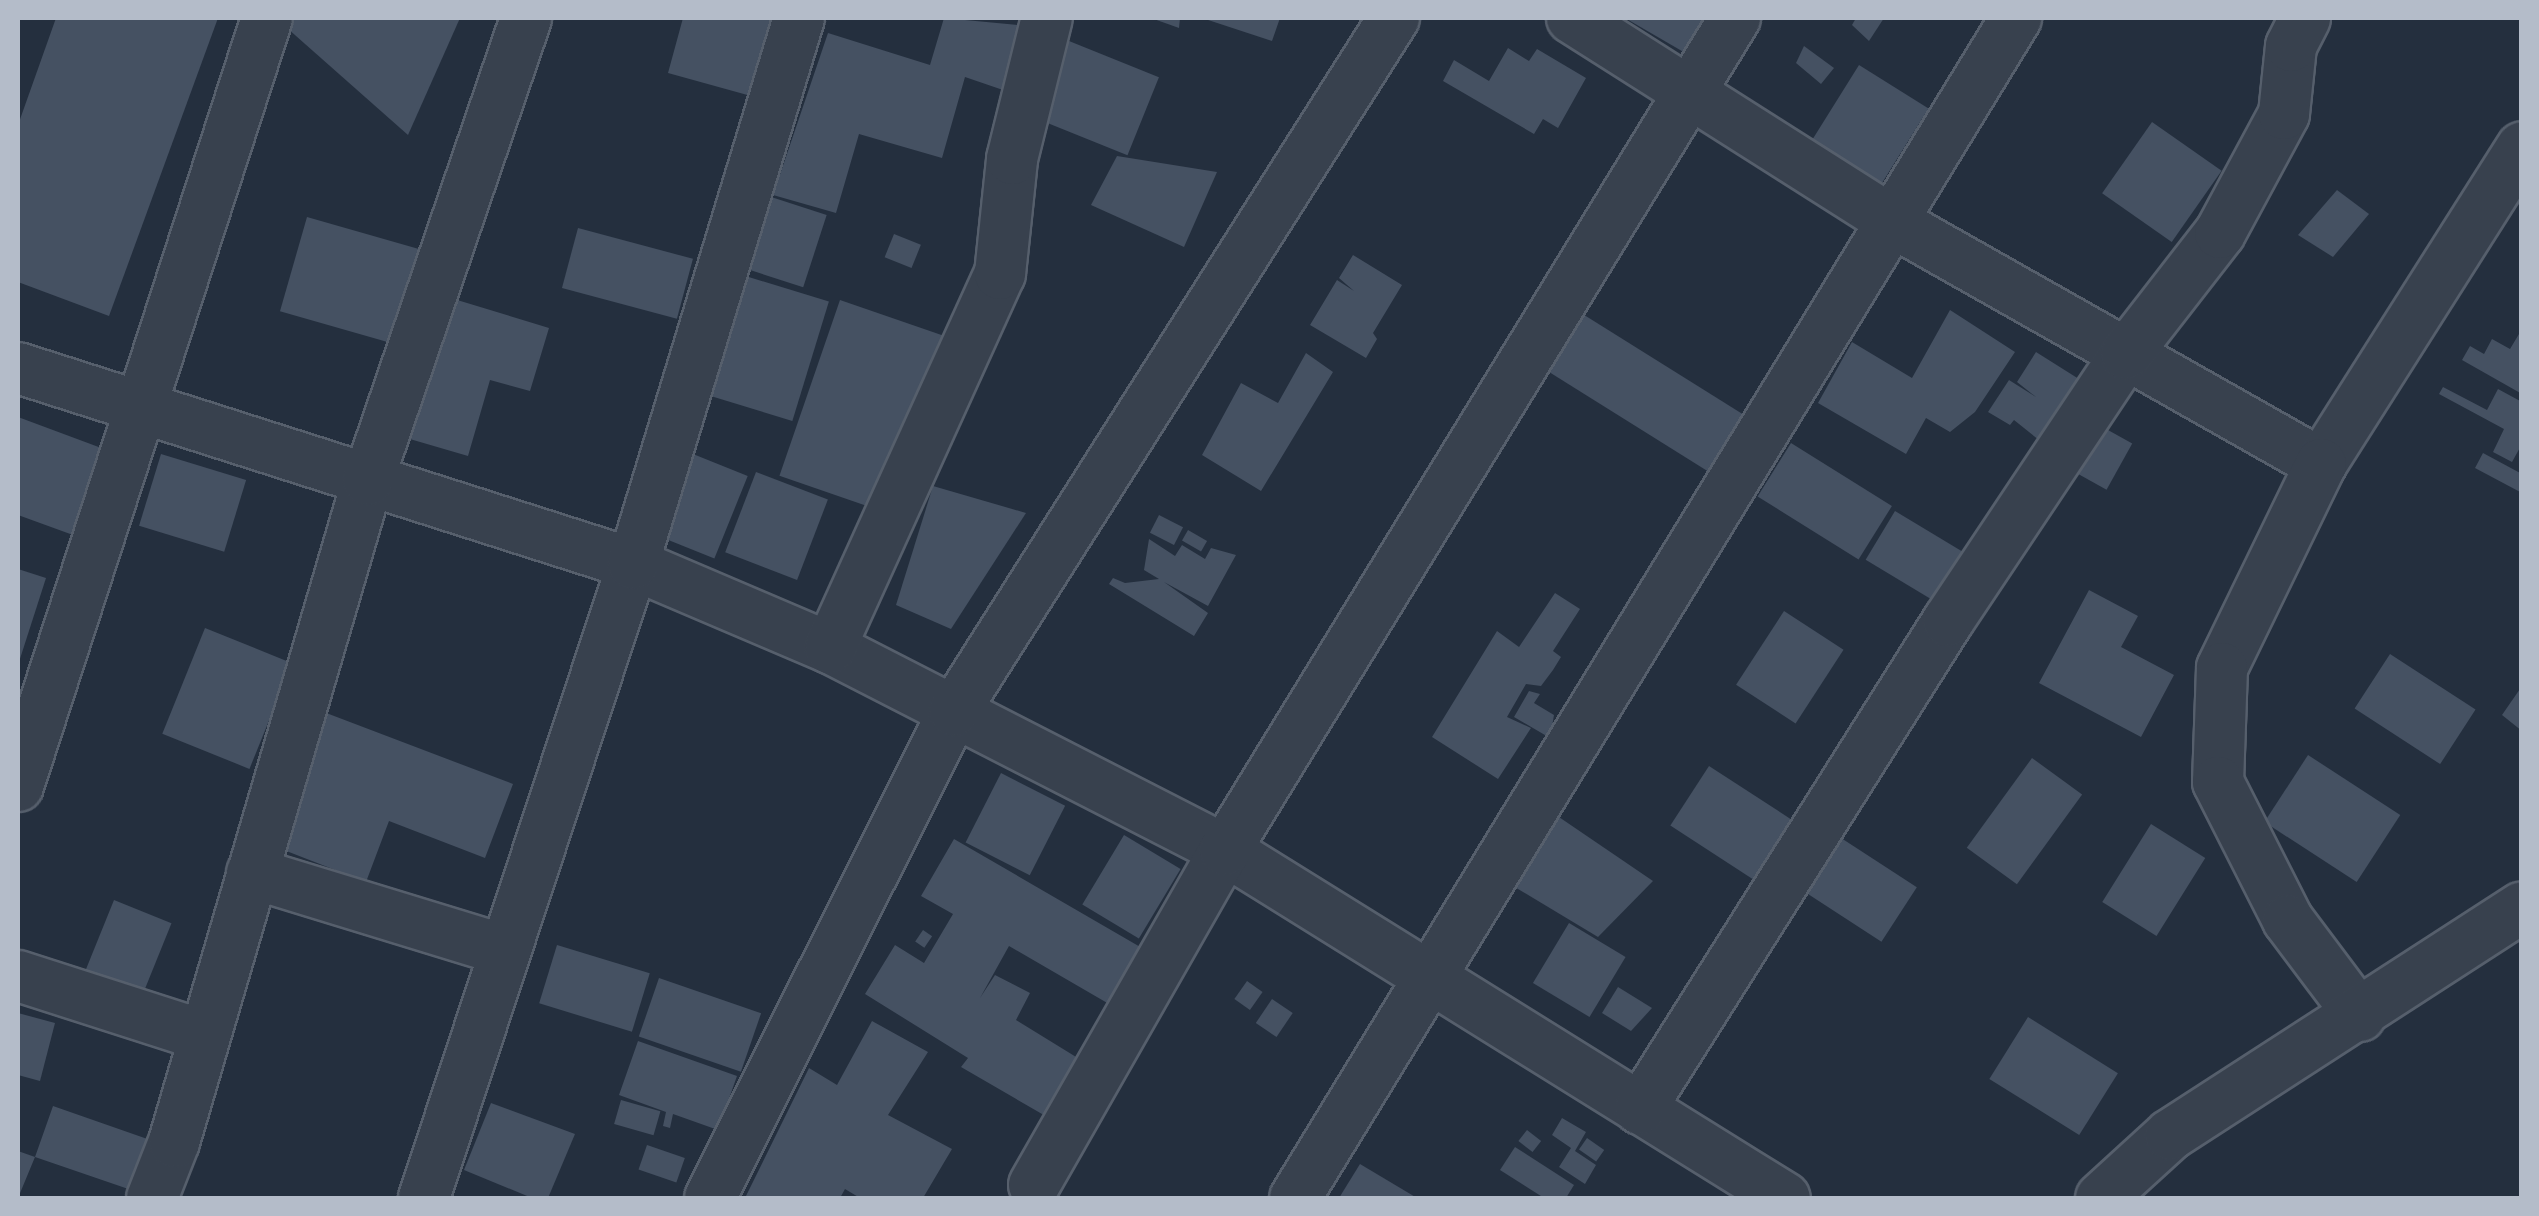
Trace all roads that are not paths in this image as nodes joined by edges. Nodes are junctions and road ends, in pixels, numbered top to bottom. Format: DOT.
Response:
graph roads {
  1 [pos="267,18"];
  2 [pos="526,18"];
  3 [pos="799,18"];
  4 [pos="1047,18"];
  5 [pos="1394,18"];
  6 [pos="1572,18"];
  7 [pos="1735,18"];
  8 [pos="2016,18"];
  9 [pos="2305,18"];
  10 [pos="1690,92"];
  11 [pos="2522,147"];
  12 [pos="1893,222"];
  13 [pos="2126,354"];
  14 [pos="18,368"];
  15 [pos="138,406"];
  16 [pos="2321,464"];
  17 [pos="368,480"];
  18 [pos="633,564"];
  19 [pos="830,648"];
  20 [pos="954,711"];
  21 [pos="18,786"];
  22 [pos="1225,850"];
  23 [pos="252,873"];
  24 [pos="2522,908"];
  25 [pos="504,950"];
  26 [pos="18,976"];
  27 [pos="1426,976"];
  28 [pos="2360,1016"];
  29 [pos="204,1036"];
  30 [pos="1640,1109"];
  31 [pos="1034,1185"];
  32 [pos="152,1198"];
  33 [pos="424,1198"];
  34 [pos="710,1198"];
  35 [pos="1295,1198"];
  36 [pos="1786,1198"];
  37 [pos="2101,1198"];
  1 -- 15 [label="street"];
  2 -- 17 [label="street"];
  3 -- 18 [label="street"];
  4 -- 19 [label="street"];
  5 -- 20 [label="street"];
  6 -- 10 [label="street"];
  7 -- 10 [label="street"];
  8 -- 12 [label="street"];
  9 -- 13 [label="street"];
  10 -- 12 [label="street"];
  10 -- 22 [label="street"];
  11 -- 16 [label="street"];
  12 -- 13 [label="street"];
  12 -- 27 [label="street"];
  13 -- 16 [label="street"];
  13 -- 30 [label="street"];
  14 -- 15 [label="street"];
  15 -- 17 [label="street"];
  15 -- 21 [label="street"];
  16 -- 28 [label="street"];
  17 -- 18 [label="street"];
  17 -- 23 [label="street"];
  18 -- 19 [label="street"];
  18 -- 25 [label="street"];
  19 -- 20 [label="street"];
  20 -- 22 [label="street"];
  20 -- 34 [label="street"];
  22 -- 27 [label="street"];
  22 -- 31 [label="street"];
  23 -- 25 [label="street"];
  23 -- 29 [label="street"];
  24 -- 28 [label="street"];
  25 -- 33 [label="street"];
  26 -- 29 [label="street"];
  27 -- 30 [label="street"];
  27 -- 35 [label="street"];
  28 -- 37 [label="street"];
  29 -- 32 [label="street"];
  30 -- 36 [label="street"];
}
